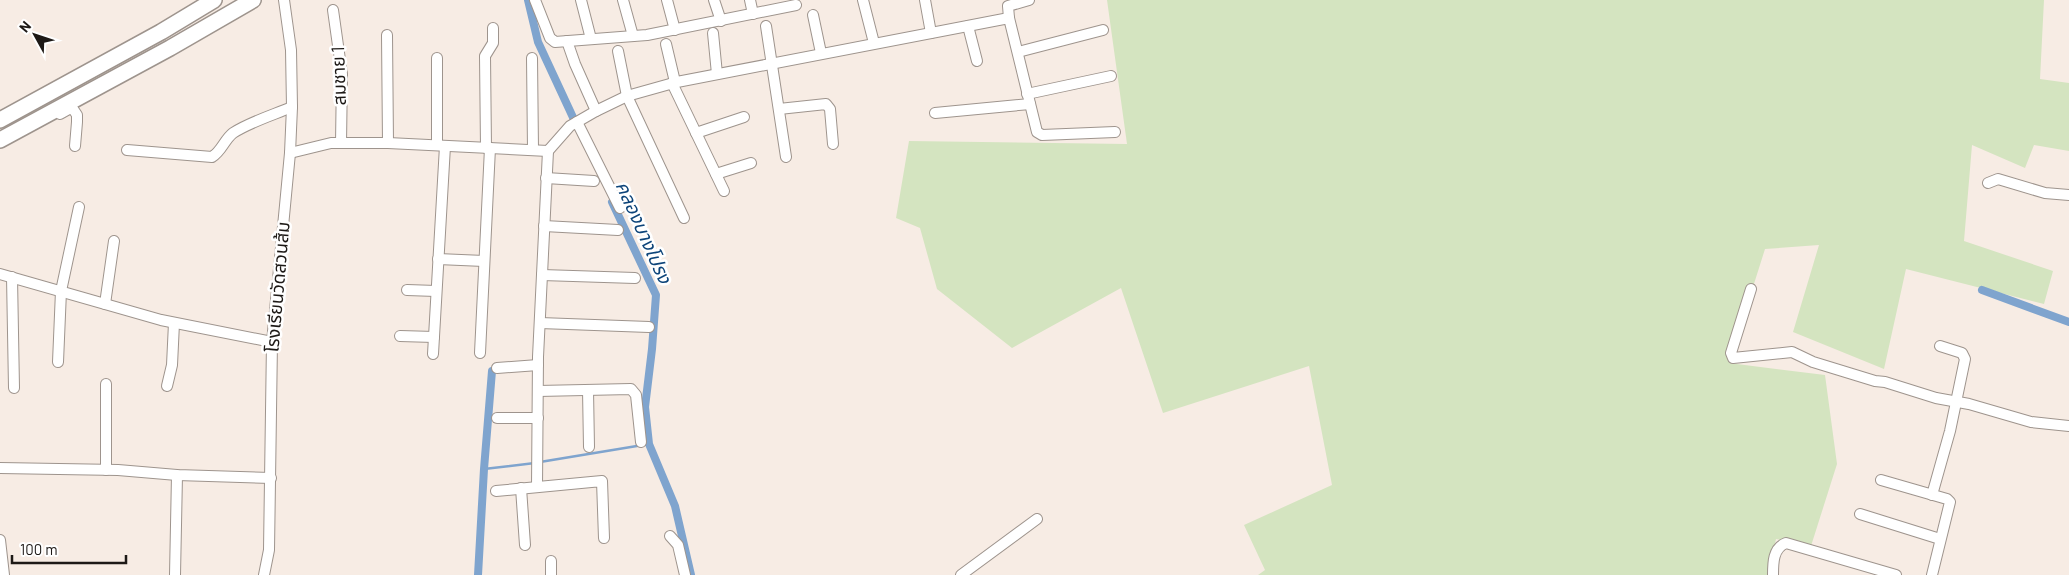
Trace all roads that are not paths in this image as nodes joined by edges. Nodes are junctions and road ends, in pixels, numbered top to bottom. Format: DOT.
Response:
graph roads {
  1 [pos="214,0"];
  2 [pos="253,0"];
  3 [pos="284,0"];
  4 [pos="535,0"];
  5 [pos="581,0"];
  6 [pos="623,0"];
  7 [pos="667,0"];
  8 [pos="714,0"];
  9 [pos="750,0"];
  10 [pos="863,0"];
  11 [pos="925,0"];
  12 [pos="1029,0"];
  13 [pos="796,5"];
  14 [pos="333,10"];
  15 [pos="753,14"];
  16 [pos="814,15"];
  17 [pos="1005,19"];
  18 [pos="721,21"];
  19 [pos="766,26"];
  20 [pos="968,26"];
  21 [pos="493,28"];
  22 [pos="674,30"];
  23 [pos="1103,30"];
  24 [pos="931,32"];
  25 [pos="713,34"];
  26 [pos="387,35"];
  27 [pos="633,36"];
  28 [pos="591,39"];
  29 [pos="568,41"];
  30 [pos="874,43"];
  31 [pos="666,44"];
  32 [pos="618,51"];
  33 [pos="1018,52"];
  34 [pos="821,53"];
  35 [pos="437,58"];
  36 [pos="532,58"];
  37 [pos="977,61"];
  38 [pos="772,63"];
  39 [pos="717,74"];
  40 [pos="1111,76"];
  41 [pos="674,83"];
  42 [pos="1027,94"];
  43 [pos="627,96"];
  44 [pos="1030,104"];
  45 [pos="292,107"];
  46 [pos="779,109"];
  47 [pos="596,111"];
  48 [pos="935,113"];
  49 [pos="744,117"];
  50 [pos="0,120"];
  51 [pos="575,122"];
  52 [pos="1116,132"];
  53 [pos="696,133"];
  54 [pos="0,140"];
  55 [pos="341,143"];
  56 [pos="388,143"];
  57 [pos="832,144"];
  58 [pos="74,146"];
  59 [pos="441,146"];
  60 [pos="0,147"];
  61 [pos="488,148"];
  62 [pos="126,150"];
  63 [pos="532,150"];
  64 [pos="548,151"];
  65 [pos="290,153"];
  66 [pos="786,157"];
  67 [pos="751,163"];
  68 [pos="716,174"];
  69 [pos="546,178"];
  70 [pos="594,181"];
  71 [pos="1988,183"];
  72 [pos="724,191"];
  73 [pos="2069,194"];
  74 [pos="79,207"];
  75 [pos="620,208"];
  76 [pos="684,218"];
  77 [pos="544,226"];
  78 [pos="618,230"];
  79 [pos="114,240"];
  80 [pos="438,259"];
  81 [pos="484,261"];
  82 [pos="0,274"];
  83 [pos="542,275"];
  84 [pos="12,277"];
  85 [pos="635,278"];
  86 [pos="1751,289"];
  87 [pos="407,290"];
  88 [pos="62,291"];
  89 [pos="436,292"];
  90 [pos="104,304"];
  91 [pos="174,322"];
  92 [pos="540,323"];
  93 [pos="649,327"];
  94 [pos="400,336"];
  95 [pos="434,337"];
  96 [pos="272,342"];
  97 [pos="1940,346"];
  98 [pos="480,353"];
  99 [pos="433,354"];
  100 [pos="58,362"];
  101 [pos="538,365"];
  102 [pos="497,368"];
  103 [pos="106,384"];
  104 [pos="167,386"];
  105 [pos="14,388"];
  106 [pos="588,390"];
  107 [pos="538,391"];
  108 [pos="1956,402"];
  109 [pos="497,418"];
  110 [pos="538,418"];
  111 [pos="2069,426"];
  112 [pos="640,442"];
  113 [pos="589,447"];
  114 [pos="0,468"];
  115 [pos="106,470"];
  116 [pos="177,475"];
  117 [pos="271,478"];
  118 [pos="1881,480"];
  119 [pos="537,487"];
  120 [pos="522,488"];
  121 [pos="496,491"];
  122 [pos="1932,495"];
  123 [pos="1860,514"];
  124 [pos="1037,519"];
  125 [pos="670,536"];
  126 [pos="604,538"];
  127 [pos="1940,539"];
  128 [pos="0,540"];
  129 [pos="525,545"];
  130 [pos="551,561"];
  131 [pos="1932,574"];
  132 [pos="4,575"];
  133 [pos="175,575"];
  134 [pos="264,575"];
  135 [pos="550,575"];
  136 [pos="685,575"];
  137 [pos="961,575"];
  138 [pos="1773,575"];
  139 [pos="1896,575"];
  1 -- 50 [label="highway"];
  2 -- 54 [label="highway"];
  3 -- 45 [label="street, โรงเรียนวัดสวนส้ม"];
  4 -- 29 [label="street"];
  5 -- 28 [label="street"];
  6 -- 27 [label="street"];
  7 -- 22 [label="street"];
  8 -- 18 [label="street"];
  9 -- 15 [label="street"];
  10 -- 30 [label="street"];
  11 -- 24 [label="street"];
  12 -- 17 [label="street"];
  13 -- 15 [label="street"];
  14 -- 55 [label="street, สมชาย 1"];
  15 -- 18 [label="street"];
  16 -- 34 [label="street"];
  17 -- 20 [label="street"];
  17 -- 33 [label="street"];
  18 -- 22 [label="street"];
  19 -- 38 [label="street"];
  20 -- 24 [label="street"];
  20 -- 37 [label="street"];
  21 -- 61 [label="street"];
  22 -- 27 [label="street"];
  23 -- 33 [label="street"];
  24 -- 30 [label="street"];
  25 -- 39 [label="street"];
  26 -- 56 [label="street"];
  27 -- 28 [label="street"];
  28 -- 29 [label="street"];
  29 -- 47 [label="street"];
  30 -- 34 [label="street"];
  31 -- 41 [label="street"];
  32 -- 43 [label="street"];
  33 -- 42 [label="street"];
  34 -- 38 [label="street"];
  35 -- 59 [label="street"];
  36 -- 63 [label="street"];
  38 -- 39 [label="street"];
  38 -- 46 [label="street"];
  39 -- 41 [label="street"];
  40 -- 42 [label="street"];
  41 -- 43 [label="street"];
  41 -- 53 [label="street"];
  42 -- 44 [label="street"];
  43 -- 47 [label="street"];
  43 -- 76 [label="street"];
  44 -- 48 [label="street"];
  44 -- 52 [label="street"];
  45 -- 62 [label="street"];
  45 -- 65 [label="street, โรงเรียนวัดสวนส้ม"];
  46 -- 57 [label="street"];
  46 -- 66 [label="street"];
  47 -- 51 [label="street"];
  49 -- 53 [label="street"];
  51 -- 64 [label="street"];
  51 -- 75 [label="street"];
  53 -- 68 [label="street"];
  55 -- 56 [label="street"];
  55 -- 65 [label="street"];
  56 -- 59 [label="street"];
  58 -- 60 [label="street"];
  59 -- 61 [label="street"];
  59 -- 80 [label="street"];
  61 -- 63 [label="street"];
  61 -- 81 [label="street"];
  63 -- 64 [label="street"];
  64 -- 69 [label="street"];
  65 -- 96 [label="street, โรงเรียนวัดสวนส้ม"];
  67 -- 68 [label="street"];
  68 -- 72 [label="street"];
  69 -- 70 [label="street"];
  69 -- 77 [label="street"];
  71 -- 73 [label="street"];
  74 -- 88 [label="street"];
  77 -- 78 [label="street"];
  77 -- 83 [label="street"];
  79 -- 90 [label="street"];
  80 -- 81 [label="street"];
  80 -- 89 [label="street"];
  81 -- 98 [label="street"];
  82 -- 84 [label="street"];
  83 -- 85 [label="street"];
  83 -- 92 [label="street"];
  84 -- 88 [label="street"];
  84 -- 105 [label="street"];
  86 -- 108 [label="street"];
  87 -- 89 [label="street"];
  88 -- 90 [label="street"];
  88 -- 100 [label="street"];
  89 -- 95 [label="street"];
  90 -- 91 [label="street"];
  91 -- 96 [label="street"];
  91 -- 104 [label="street"];
  92 -- 93 [label="street"];
  92 -- 101 [label="street"];
  94 -- 95 [label="street"];
  95 -- 99 [label="street"];
  96 -- 117 [label="street, โรงเรียนวัดสวนส้ม"];
  97 -- 108 [label="street"];
  101 -- 102 [label="street"];
  101 -- 107 [label="street"];
  103 -- 115 [label="street"];
  106 -- 107 [label="street"];
  106 -- 112 [label="street"];
  106 -- 113 [label="street"];
  107 -- 110 [label="street"];
  108 -- 111 [label="street"];
  108 -- 122 [label="street"];
  109 -- 110 [label="street"];
  110 -- 119 [label="street"];
  114 -- 115 [label="street"];
  115 -- 116 [label="street"];
  116 -- 117 [label="street"];
  116 -- 133 [label="street"];
  117 -- 134 [label="street, โรงเรียนวัดสวนส้ม"];
  118 -- 122 [label="street"];
  119 -- 120 [label="street"];
  119 -- 126 [label="street"];
  120 -- 121 [label="street"];
  120 -- 129 [label="street"];
  122 -- 127 [label="street"];
  123 -- 127 [label="street"];
  124 -- 137 [label="street"];
  125 -- 136 [label="street"];
  127 -- 131 [label="street"];
  128 -- 132 [label="street"];
  130 -- 135 [label="street"];
  138 -- 139 [label="street"];
}
